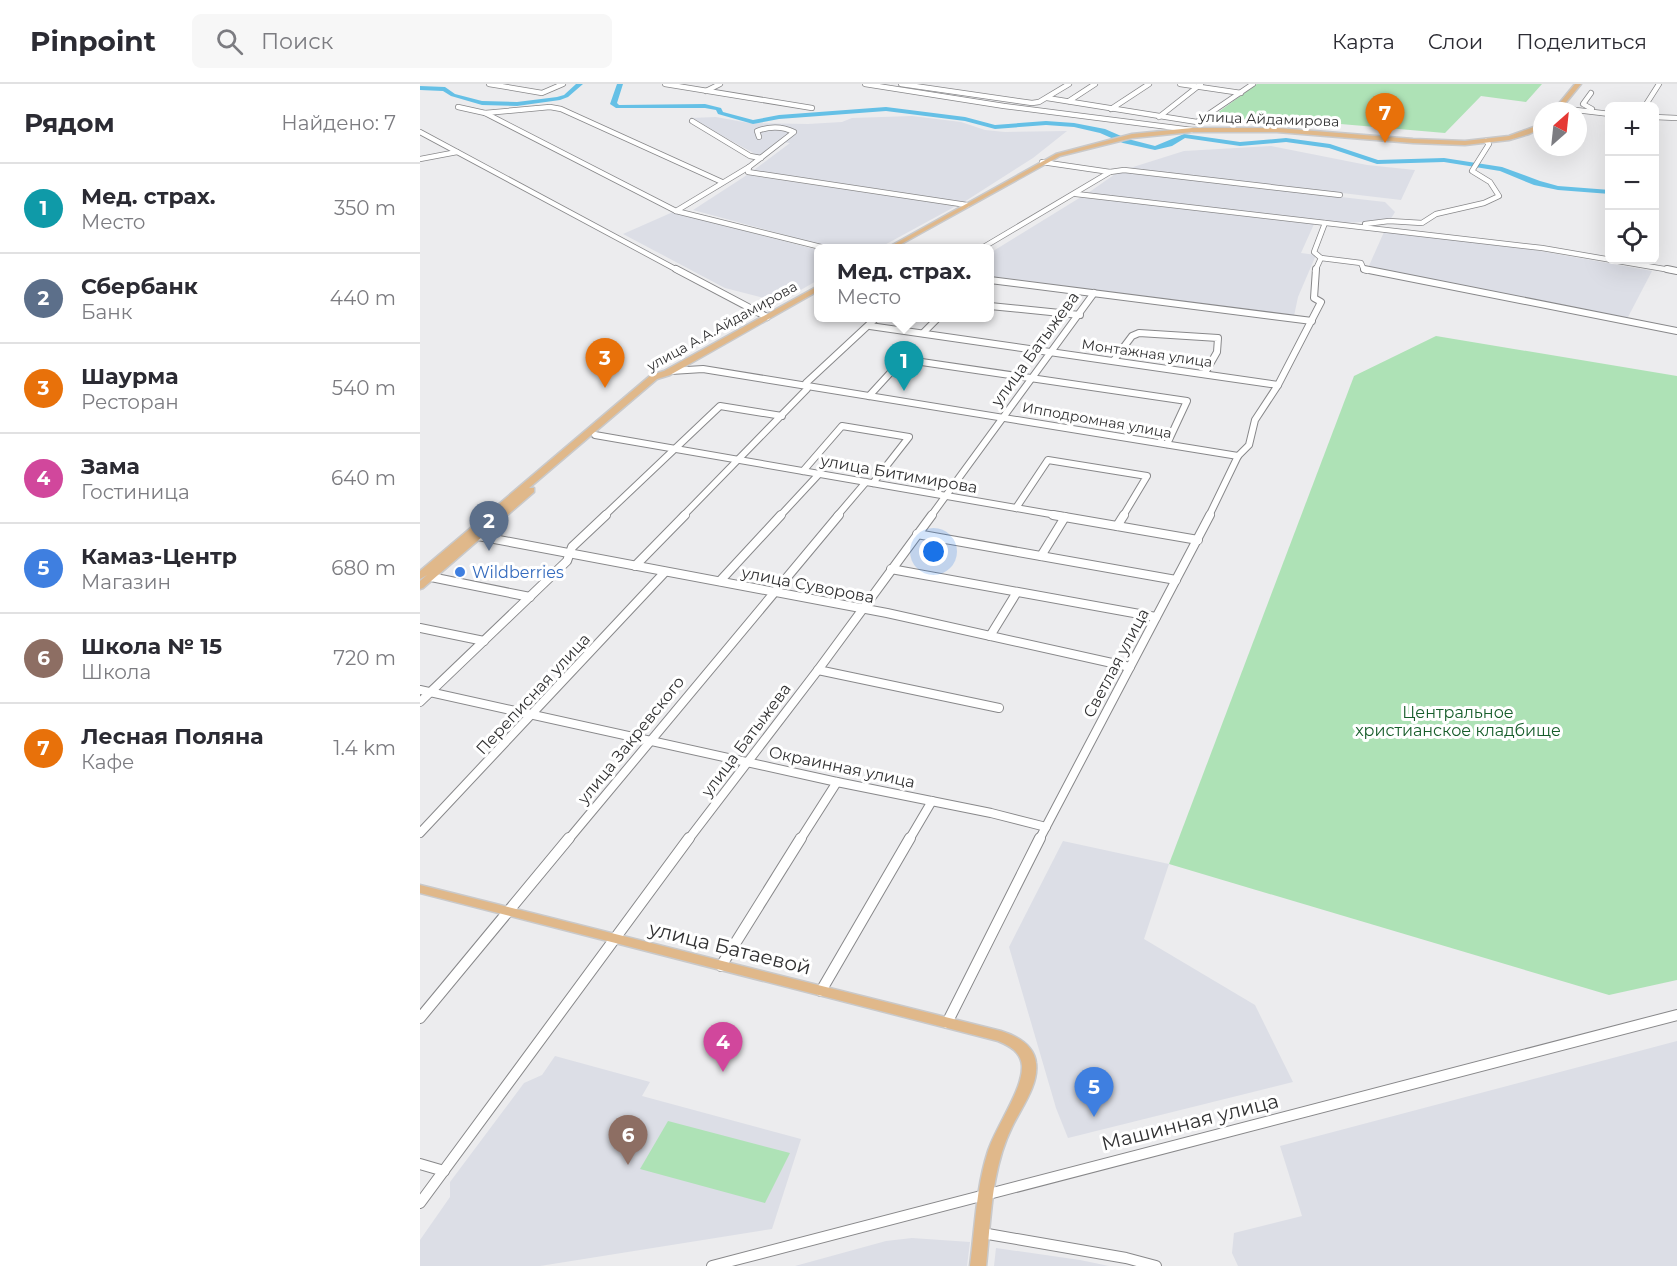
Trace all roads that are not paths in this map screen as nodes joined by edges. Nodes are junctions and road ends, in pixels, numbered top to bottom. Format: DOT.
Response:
graph roads {
  1 [pos="489,84"];
  2 [pos="563,84"];
  3 [pos="665,84"];
  4 [pos="720,84"];
  5 [pos="865,84"];
  6 [pos="901,84"];
  7 [pos="1069,84"];
  8 [pos="1095,84"];
  9 [pos="1149,84"];
  10 [pos="1180,84"];
  11 [pos="1253,84"];
  12 [pos="1578,84"];
  13 [pos="1659,84"];
  14 [pos="1199,85"];
  15 [pos="962,87"];
  16 [pos="706,91"];
  17 [pos="956,91"];
  18 [pos="1241,93"];
  19 [pos="1591,93"];
  20 [pos="945,97"];
  21 [pos="1047,98"];
  22 [pos="1069,101"];
  23 [pos="1564,102"];
  24 [pos="1648,102"];
  25 [pos="458,107"];
  26 [pos="812,108"];
  27 [pos="1111,109"];
  28 [pos="1587,111"];
  29 [pos="1593,112"];
  30 [pos="485,113"];
  31 [pos="1605,113"];
  32 [pos="1158,116"];
  33 [pos="1659,117"];
  34 [pos="1677,118"];
  35 [pos="693,122"];
  36 [pos="1167,126"];
  37 [pos="1192,130"];
  38 [pos="1533,130"];
  39 [pos="420,132"];
  40 [pos="759,137"];
  41 [pos="1485,141"];
  42 [pos="456,152"];
  43 [pos="761,158"];
  44 [pos="420,159"];
  45 [pos="1042,162"];
  46 [pos="749,167"];
  47 [pos="1110,172"];
  48 [pos="722,182"];
  49 [pos="1076,194"];
  50 [pos="1340,195"];
  51 [pos="967,205"];
  52 [pos="676,211"];
  53 [pos="1325,223"];
  54 [pos="1349,225"];
  55 [pos="899,244"];
  56 [pos="991,244"];
  57 [pos="814,246"];
  58 [pos="1321,258"];
  59 [pos="1677,271"];
  60 [pos="994,280"];
  61 [pos="814,291"];
  62 [pos="1094,293"];
  63 [pos="994,306"];
  64 [pos="1080,315"];
  65 [pos="767,317"];
  66 [pos="1312,321"];
  67 [pos="871,322"];
  68 [pos="934,322"];
  69 [pos="870,326"];
  70 [pos="1677,331"];
  71 [pos="923,333"];
  72 [pos="1053,351"];
  73 [pos="701,354"];
  74 [pos="1114,360"];
  75 [pos="703,369"];
  76 [pos="1205,374"];
  77 [pos="664,375"];
  78 [pos="1034,377"];
  79 [pos="1278,384"];
  80 [pos="806,386"];
  81 [pos="869,396"];
  82 [pos="782,416"];
  83 [pos="1004,417"];
  84 [pos="595,435"];
  85 [pos="1167,444"];
  86 [pos="676,448"];
  87 [pos="1238,456"];
  88 [pos="738,460"];
  89 [pos="803,471"];
  90 [pos="819,474"];
  91 [pos="869,483"];
  92 [pos="945,496"];
  93 [pos="1016,508"];
  94 [pos="1065,517"];
  95 [pos="1117,526"];
  96 [pos="917,534"];
  97 [pos="478,536"];
  98 [pos="1198,540"];
  99 [pos="570,554"];
  100 [pos="1041,556"];
  101 [pos="635,566"];
  102 [pos="891,569"];
  103 [pos="665,572"];
  104 [pos="420,576"];
  105 [pos="431,577"];
  106 [pos="1176,580"];
  107 [pos="720,581"];
  108 [pos="420,586"];
  109 [pos="773,592"];
  110 [pos="1017,592"];
  111 [pos="530,597"];
  112 [pos="862,608"];
  113 [pos="1156,617"];
  114 [pos="420,628"];
  115 [pos="990,636"];
  116 [pos="484,641"];
  117 [pos="1130,667"];
  118 [pos="818,670"];
  119 [pos="420,690"];
  120 [pos="430,692"];
  121 [pos="420,702"];
  122 [pos="999,708"];
  123 [pos="534,714"];
  124 [pos="650,742"];
  125 [pos="746,762"];
  126 [pos="837,782"];
  127 [pos="932,801"];
  128 [pos="1046,827"];
  129 [pos="420,833"];
  130 [pos="420,889"];
  131 [pos="509,912"];
  132 [pos="616,940"];
  133 [pos="721,966"];
  134 [pos="821,991"];
  135 [pos="1677,1015"];
  136 [pos="420,1018"];
  137 [pos="947,1023"];
  138 [pos="420,1164"];
  139 [pos="444,1171"];
  140 [pos="988,1196"];
  141 [pos="420,1203"];
  142 [pos="982,1233"];
  143 [pos="712,1266"];
  144 [pos="978,1266"];
  145 [pos="1156,1266"];
  1 -- 2 [label="street"];
  3 -- 16 [label="street"];
  4 -- 16 [label="street"];
  5 -- 20 [label="street"];
  6 -- 17 [label="street"];
  7 -- 21 [label="street"];
  8 -- 22 [label="street"];
  9 -- 27 [label="street"];
  10 -- 14 [label="street"];
  11 -- 18 [label="street"];
  12 -- 23 [label="main road"];
  13 -- 24 [label="street"];
  14 -- 18 [label="street"];
  14 -- 32 [label="street"];
  15 -- 17 [label="street"];
  16 -- 26 [label="street"];
  17 -- 20 [label="street"];
  17 -- 21 [label="street"];
  18 -- 32 [label="street"];
  19 -- 29 [label="street"];
  20 -- 36 [label="street"];
  21 -- 22 [label="street"];
  22 -- 27 [label="street"];
  25 -- 30 [label="street"];
  27 -- 32 [label="street"];
  28 -- 29 [label="street"];
  29 -- 31 [label="street"];
  30 -- 48 [label="street"];
  30 -- 52 [label="street"];
  32 -- 36 [label="street"];
  33 -- 34 [label="street"];
  35 -- 43 [label="street"];
  36 -- 37 [label="street"];
  37 -- 41 [label="main road, улица Айдамирова"];
  37 -- 45 [label="main road, улица Айдамирова"];
  38 -- 41 [label="main road, улица Айдамирова"];
  39 -- 42 [label="street"];
  40 -- 43 [label="street"];
  41 -- 54 [label="street"];
  42 -- 44 [label="street"];
  42 -- 65 [label="street"];
  43 -- 46 [label="street"];
  45 -- 47 [label="street"];
  45 -- 51 [label="main road"];
  46 -- 48 [label="street"];
  46 -- 51 [label="street"];
  47 -- 49 [label="street"];
  47 -- 50 [label="street"];
  48 -- 52 [label="street"];
  49 -- 53 [label="street"];
  49 -- 56 [label="street"];
  51 -- 55 [label="main road"];
  52 -- 57 [label="street"];
  53 -- 54 [label="street"];
  53 -- 58 [label="street"];
  54 -- 59 [label="street"];
  58 -- 66 [label="street"];
  58 -- 70 [label="street"];
  60 -- 62 [label="street"];
  61 -- 65 [label="main road, улица А.А.Айдамирова"];
  62 -- 64 [label="street, улица Батыжева"];
  62 -- 66 [label="street"];
  63 -- 64 [label="street"];
  64 -- 72 [label="street, улица Батыжева"];
  65 -- 73 [label="main road, улица А.А.Айдамирова"];
  66 -- 79 [label="street, Светлая улица"];
  67 -- 69 [label="street"];
  68 -- 71 [label="street"];
  69 -- 71 [label="street, Монтажная улица"];
  69 -- 80 [label="street"];
  71 -- 72 [label="street, Монтажная улица"];
  72 -- 74 [label="street, Монтажная улица"];
  72 -- 78 [label="street, улица Батыжева"];
  73 -- 75 [label="street"];
  73 -- 77 [label="main road, улица А.А.Айдамирова"];
  74 -- 76 [label="street, Монтажная улица"];
  74 -- 76 [label="street"];
  75 -- 77 [label="street, Ипподромная улица"];
  75 -- 80 [label="street, Ипподромная улица"];
  76 -- 79 [label="street, Монтажная улица"];
  77 -- 84 [label="main road, улица А.А.Айдамирова"];
  77 -- 104 [label="main road, улица А.А.Айдамирова"];
  78 -- 81 [label="street"];
  78 -- 83 [label="street, улица Батыжева"];
  78 -- 85 [label="street"];
  79 -- 87 [label="street, Светлая улица"];
  80 -- 81 [label="street, Ипподромная улица"];
  80 -- 82 [label="street"];
  81 -- 83 [label="street, Ипподромная улица"];
  82 -- 86 [label="street"];
  82 -- 88 [label="street"];
  83 -- 85 [label="street, Ипподромная улица"];
  83 -- 92 [label="street, улица Батыжева"];
  84 -- 86 [label="street, улица Битимирова"];
  84 -- 97 [label="main road, улица А.А.Айдамирова"];
  85 -- 87 [label="street, Ипподромная улица"];
  86 -- 88 [label="street, улица Битимирова"];
  86 -- 99 [label="street"];
  87 -- 98 [label="street, Светлая улица"];
  88 -- 89 [label="street, улица Битимирова"];
  88 -- 101 [label="street"];
  89 -- 90 [label="street, улица Битимирова"];
  89 -- 91 [label="street, улица Закревского"];
  90 -- 91 [label="street, улица Битимирова"];
  90 -- 107 [label="street"];
  91 -- 92 [label="street, улица Битимирова"];
  91 -- 109 [label="street, улица Закревского"];
  92 -- 93 [label="street, улица Битимирова"];
  92 -- 96 [label="street, улица Батыжева"];
  93 -- 94 [label="street, улица Битимирова"];
  93 -- 95 [label="street"];
  94 -- 95 [label="street, улица Битимирова"];
  94 -- 100 [label="street"];
  95 -- 98 [label="street, улица Битимирова"];
  96 -- 100 [label="street"];
  96 -- 102 [label="street, улица Батыжева"];
  97 -- 99 [label="street, улица Суворова"];
  97 -- 105 [label="main road, улица А.А.Айдамирова"];
  98 -- 106 [label="street, Светлая улица"];
  99 -- 101 [label="street, улица Суворова"];
  99 -- 111 [label="street"];
  100 -- 106 [label="street"];
  101 -- 103 [label="street, улица Суворова"];
  102 -- 110 [label="street"];
  102 -- 112 [label="street, улица Батыжева"];
  103 -- 107 [label="street, улица Суворова"];
  103 -- 123 [label="street, Переписная улица"];
  105 -- 108 [label="main road, улица А.А.Айдамирова"];
  105 -- 111 [label="street"];
  106 -- 113 [label="street, Светлая улица"];
  107 -- 109 [label="street, улица Суворова"];
  109 -- 112 [label="street, улица Суворова"];
  109 -- 124 [label="street, улица Закревского"];
  110 -- 113 [label="street"];
  110 -- 115 [label="street"];
  111 -- 116 [label="street"];
  112 -- 115 [label="street, улица Суворова"];
  112 -- 118 [label="street, улица Батыжева"];
  113 -- 117 [label="street, Светлая улица"];
  114 -- 116 [label="street"];
  115 -- 117 [label="street, улица Суворова"];
  116 -- 120 [label="street"];
  117 -- 128 [label="street, Светлая улица"];
  118 -- 122 [label="street"];
  118 -- 125 [label="street, улица Батыжева"];
  119 -- 120 [label="street, Окраинная улица"];
  120 -- 121 [label="street"];
  120 -- 123 [label="street, Окраинная улица"];
  123 -- 124 [label="street, Окраинная улица"];
  123 -- 129 [label="street, Переписная улица"];
  124 -- 125 [label="street, Окраинная улица"];
  124 -- 131 [label="street, улица Закревского"];
  125 -- 126 [label="street, Окраинная улица"];
  125 -- 132 [label="street, улица Батыжева"];
  126 -- 127 [label="street, Окраинная улица"];
  126 -- 133 [label="street"];
  127 -- 128 [label="street, Окраинная улица"];
  127 -- 134 [label="street"];
  128 -- 137 [label="street, Светлая улица"];
  130 -- 131 [label="main road, улица Батаевой"];
  131 -- 132 [label="main road, улица Батаевой"];
  131 -- 136 [label="street, улица Закревского"];
  132 -- 133 [label="main road, улица Батаевой"];
  132 -- 139 [label="street, улица Батыжева"];
  133 -- 134 [label="main road, улица Батаевой"];
  134 -- 137 [label="main road, улица Батаевой"];
  135 -- 140 [label="street, Машинная улица"];
  137 -- 140 [label="main road, улица Батаевой"];
  138 -- 139 [label="street"];
  139 -- 141 [label="street, улица Батыжева"];
  140 -- 142 [label="main road"];
  140 -- 143 [label="street, Машинная улица"];
  142 -- 144 [label="main road"];
  142 -- 145 [label="street"];
}
